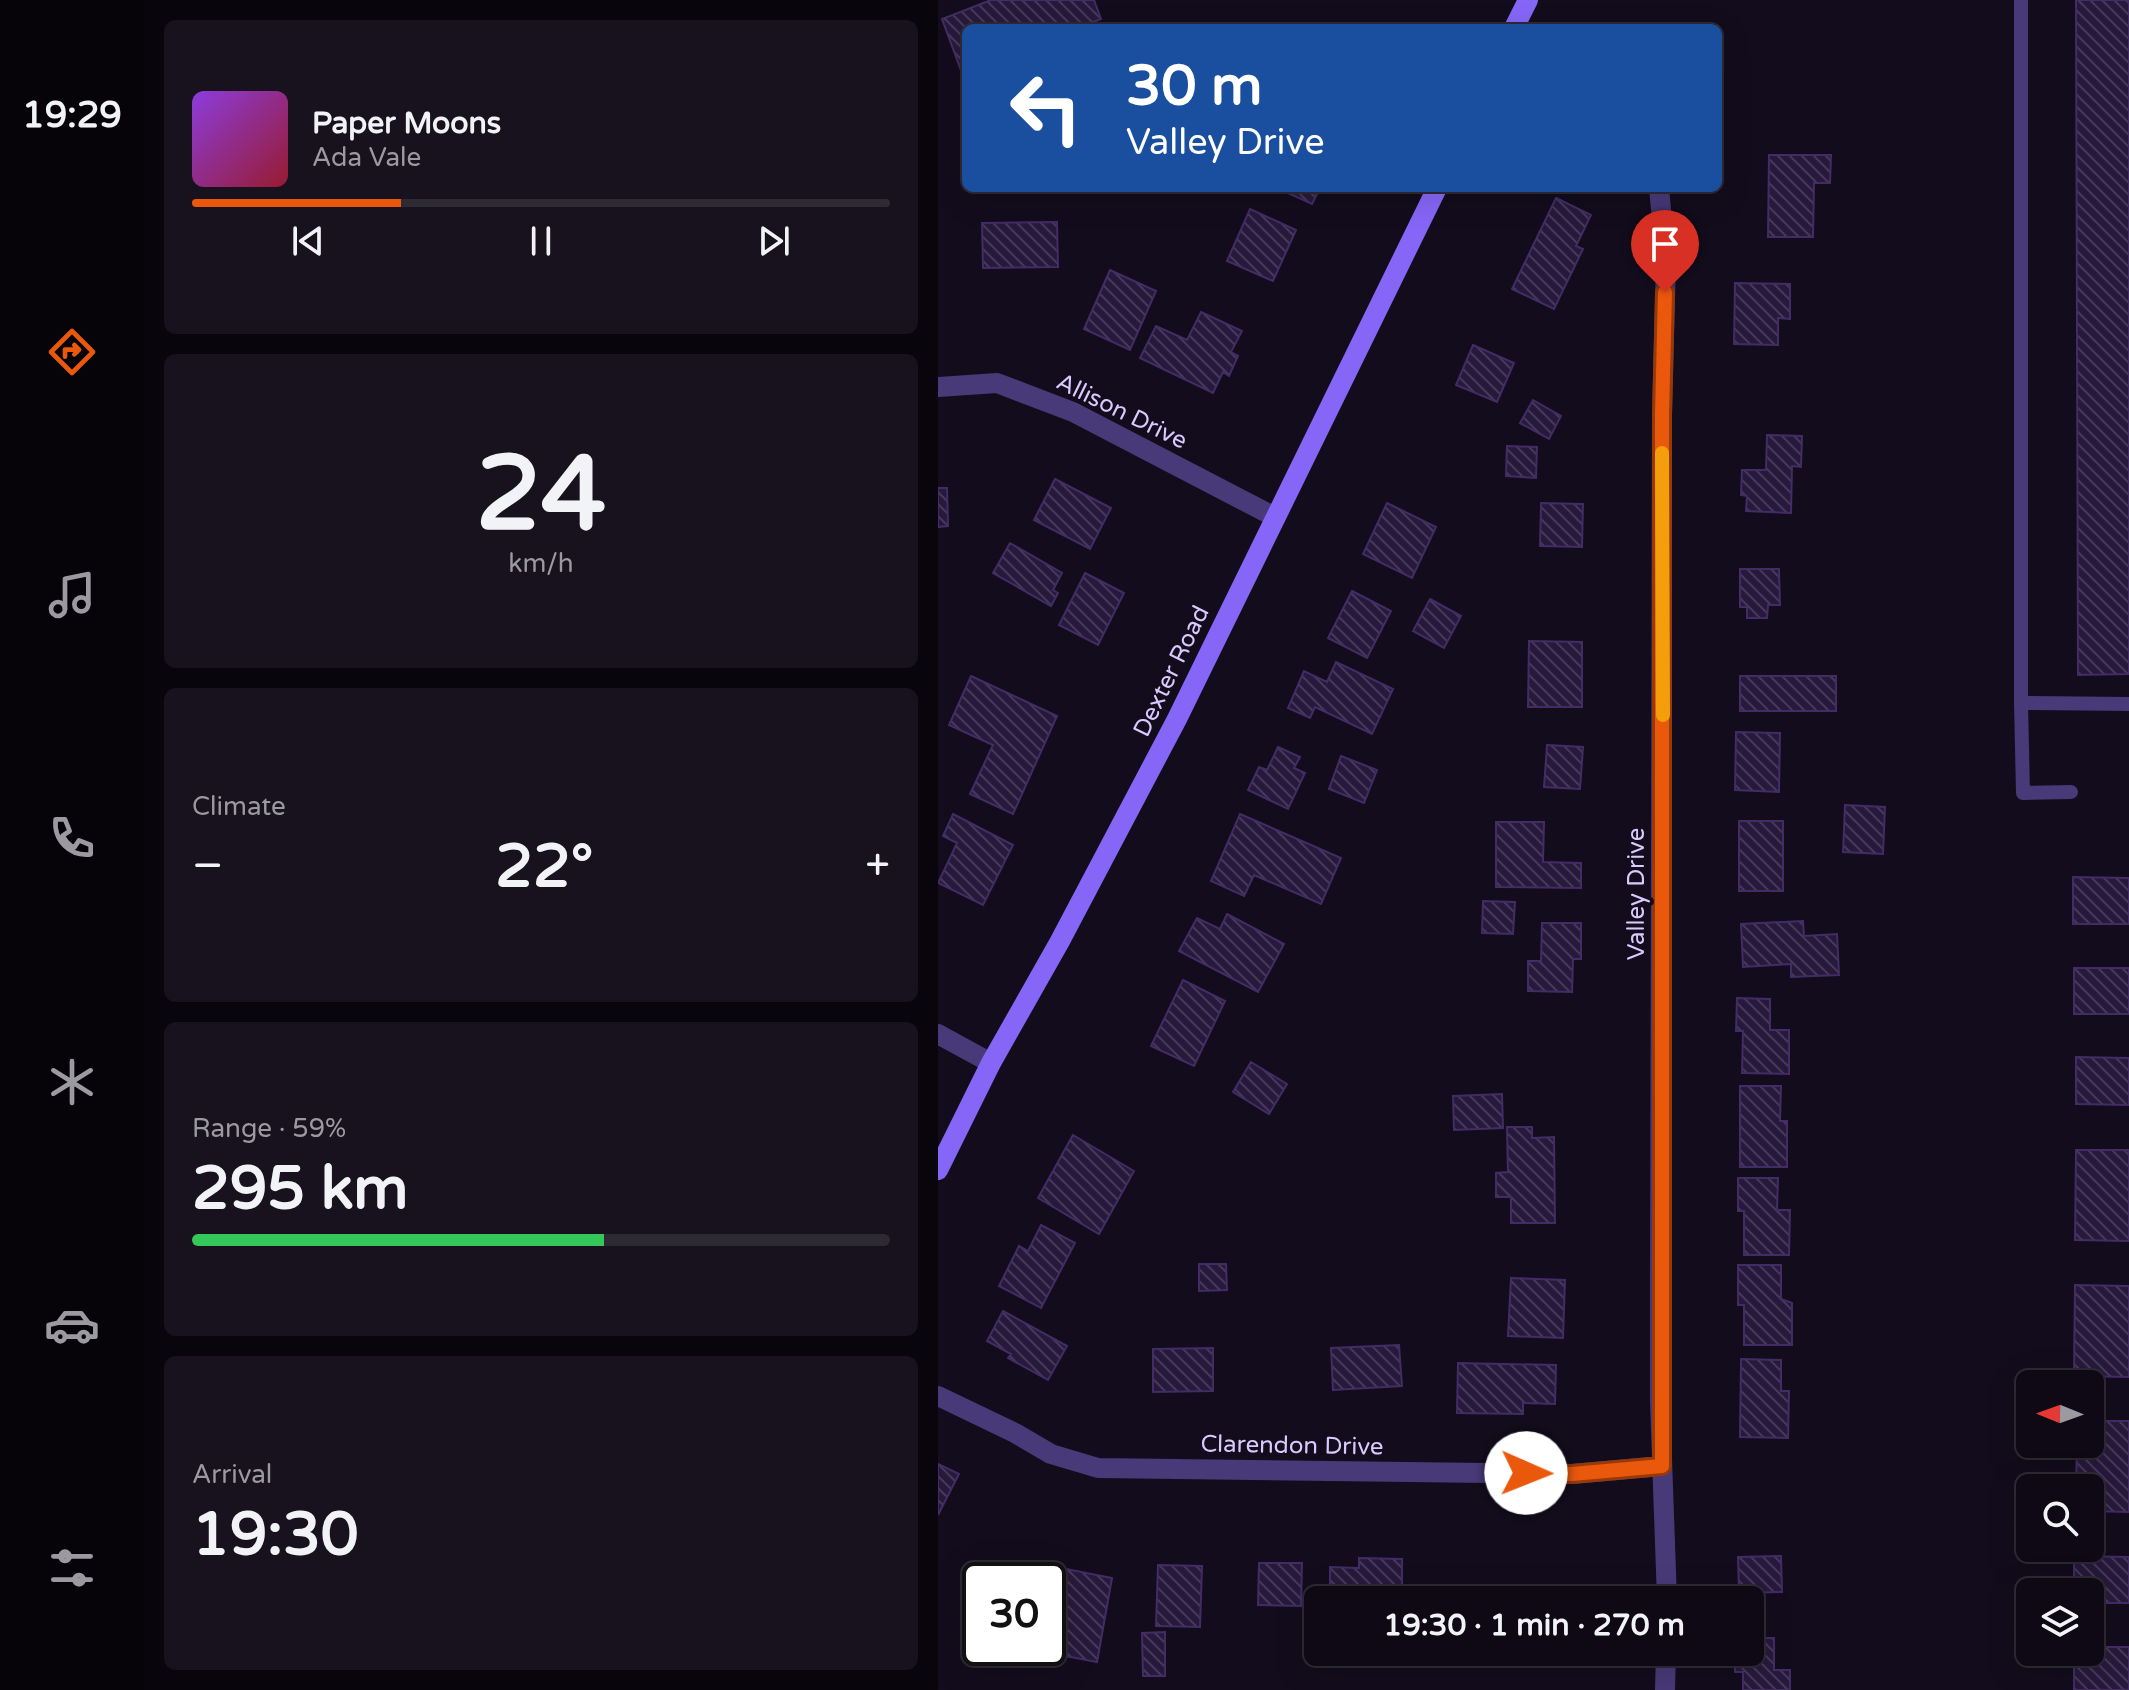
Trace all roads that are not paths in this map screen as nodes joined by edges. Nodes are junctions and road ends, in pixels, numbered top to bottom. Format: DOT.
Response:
graph roads {
  1 [pos="2021,0"];
  2 [pos="1435,192"];
  3 [pos="1659,192"];
  4 [pos="938,387"];
  5 [pos="1275,517"];
  6 [pos="2021,703"];
  7 [pos="2129,704"];
  8 [pos="2071,792"];
  9 [pos="938,1034"];
  10 [pos="991,1063"];
  11 [pos="938,1170"];
  12 [pos="938,1396"];
  13 [pos="1662,1466"];
  14 [pos="1666,1586"];
  15 [pos="1666,1666"];
  16 [pos="1665,1690"];
  1 -- 6 [label="lane"];
  2 -- 5 [label="main road, Dexter Road"];
  3 -- 13 [label="street, Valley Drive"];
  4 -- 5 [label="street, Allison Drive"];
  5 -- 10 [label="main road, Dexter Road"];
  6 -- 7 [label="lane"];
  6 -- 8 [label="lane"];
  9 -- 10 [label="street"];
  10 -- 11 [label="main road, Dexter Road"];
  12 -- 13 [label="street, Clarendon Drive"];
  13 -- 14 [label="street, Valley Drive"];
  15 -- 16 [label="street"];
}
